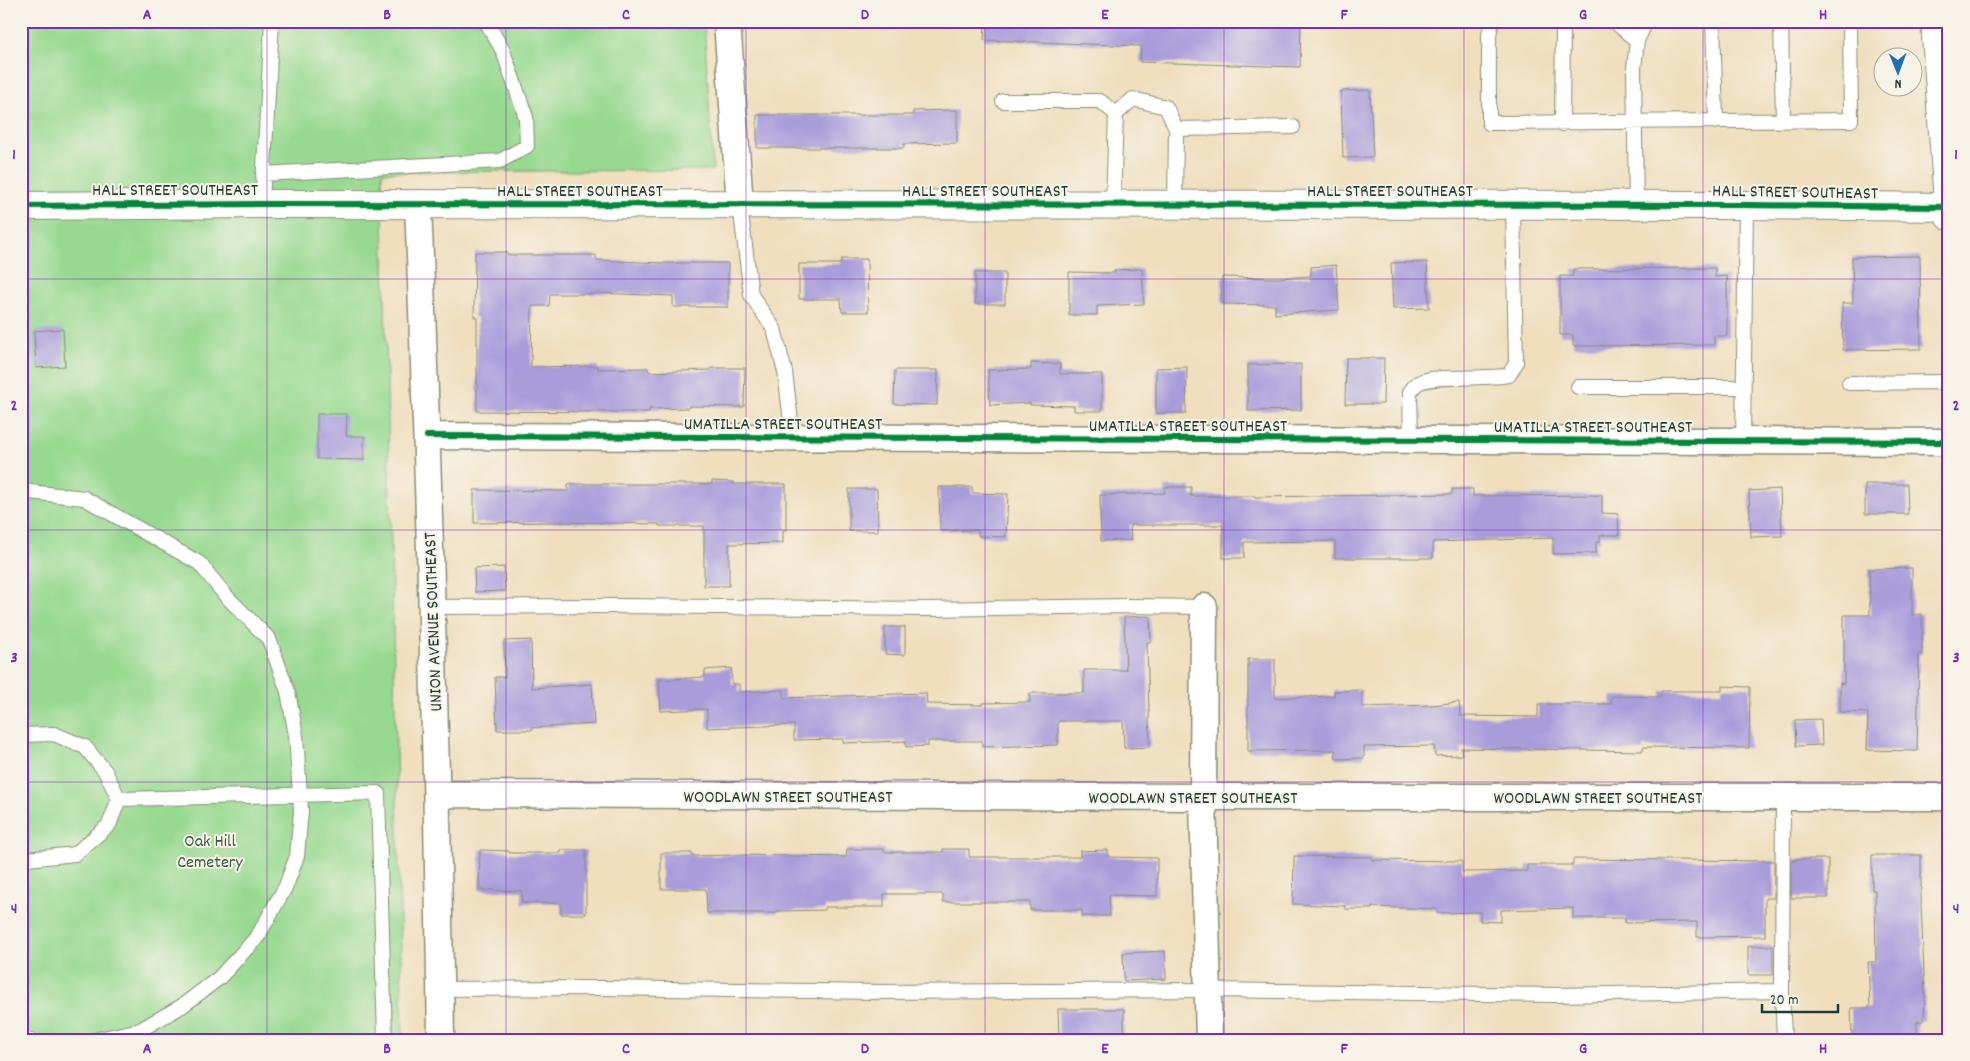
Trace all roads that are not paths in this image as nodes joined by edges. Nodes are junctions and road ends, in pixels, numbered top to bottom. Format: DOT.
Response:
graph roads {
  1 [pos="272,21"];
  2 [pos="486,21"];
  3 [pos="727,21"];
  4 [pos="1492,21"];
  5 [pos="1562,21"];
  6 [pos="1614,21"];
  7 [pos="1646,21"];
  8 [pos="1713,21"];
  9 [pos="1781,21"];
  10 [pos="1850,21"];
  11 [pos="1935,21"];
  12 [pos="1637,41"];
  13 [pos="1003,100"];
  14 [pos="1116,114"];
  15 [pos="1783,121"];
  16 [pos="1716,122"];
  17 [pos="1562,124"];
  18 [pos="1635,124"];
  19 [pos="1293,127"];
  20 [pos="1176,129"];
  21 [pos="263,174"];
  22 [pos="262,204"];
  23 [pos="418,204"];
  24 [pos="740,205"];
  25 [pos="1113,205"];
  26 [pos="1175,205"];
  27 [pos="1636,205"];
  28 [pos="1746,205"];
  29 [pos="21,206"];
  30 [pos="1513,206"];
  31 [pos="1948,207"];
  32 [pos="1949,216"];
  33 [pos="1949,382"];
  34 [pos="1849,383"];
  35 [pos="1578,387"];
  36 [pos="1744,387"];
  37 [pos="427,436"];
  38 [pos="792,438"];
  39 [pos="1411,441"];
  40 [pos="1743,442"];
  41 [pos="1949,442"];
  42 [pos="21,491"];
  43 [pos="432,606"];
  44 [pos="1204,608"];
  45 [pos="21,735"];
  46 [pos="300,794"];
  47 [pos="437,794"];
  48 [pos="1203,797"];
  49 [pos="1783,797"];
  50 [pos="1949,797"];
  51 [pos="119,799"];
  52 [pos="21,856"];
  53 [pos="441,988"];
  54 [pos="1208,990"];
  55 [pos="1782,991"];
  56 [pos="21,1038"];
  57 [pos="31,1040"];
  58 [pos="94,1040"];
  59 [pos="385,1040"];
  60 [pos="442,1040"];
  61 [pos="1209,1040"];
  62 [pos="1784,1040"];
  1 -- 21 [label="lane"];
  2 -- 21 [label="lane"];
  3 -- 24 [label="street"];
  4 -- 17 [label="lane"];
  5 -- 17 [label="lane"];
  6 -- 12 [label="lane"];
  7 -- 12 [label="lane"];
  8 -- 16 [label="lane"];
  9 -- 15 [label="lane"];
  10 -- 15 [label="lane"];
  11 -- 31 [label="main road"];
  12 -- 18 [label="lane"];
  13 -- 14 [label="lane"];
  14 -- 20 [label="lane"];
  14 -- 25 [label="lane"];
  15 -- 16 [label="lane"];
  16 -- 18 [label="lane"];
  17 -- 18 [label="lane"];
  18 -- 27 [label="lane"];
  19 -- 20 [label="lane"];
  20 -- 26 [label="lane"];
  21 -- 22 [label="lane"];
  22 -- 23 [label="main road, HALL STREET SOUTHEAST"];
  22 -- 29 [label="main road, HALL STREET SOUTHEAST"];
  23 -- 24 [label="main road, HALL STREET SOUTHEAST"];
  23 -- 37 [label="street, UNION AVENUE SOUTHEAST"];
  24 -- 25 [label="main road, HALL STREET SOUTHEAST"];
  24 -- 38 [label="lane"];
  25 -- 26 [label="main road, HALL STREET SOUTHEAST"];
  26 -- 30 [label="main road, HALL STREET SOUTHEAST"];
  27 -- 28 [label="main road, HALL STREET SOUTHEAST"];
  27 -- 30 [label="main road, HALL STREET SOUTHEAST"];
  28 -- 31 [label="main road, HALL STREET SOUTHEAST"];
  28 -- 36 [label="lane"];
  30 -- 39 [label="lane"];
  31 -- 32 [label="main road"];
  33 -- 34 [label="lane"];
  35 -- 36 [label="lane"];
  36 -- 40 [label="lane"];
  37 -- 38 [label="street, UMATILLA STREET SOUTHEAST"];
  37 -- 43 [label="street, UNION AVENUE SOUTHEAST"];
  38 -- 39 [label="street, UMATILLA STREET SOUTHEAST"];
  39 -- 40 [label="street, UMATILLA STREET SOUTHEAST"];
  40 -- 41 [label="street, UMATILLA STREET SOUTHEAST"];
  42 -- 46 [label="lane"];
  43 -- 44 [label="lane"];
  43 -- 47 [label="street, UNION AVENUE SOUTHEAST"];
  44 -- 48 [label="street"];
  45 -- 51 [label="lane"];
  46 -- 51 [label="lane"];
  46 -- 58 [label="lane"];
  46 -- 59 [label="lane"];
  47 -- 48 [label="street, WOODLAWN STREET SOUTHEAST"];
  47 -- 53 [label="street, UNION AVENUE SOUTHEAST"];
  48 -- 49 [label="street, WOODLAWN STREET SOUTHEAST"];
  48 -- 54 [label="street"];
  49 -- 50 [label="street, WOODLAWN STREET SOUTHEAST"];
  49 -- 55 [label="lane"];
  51 -- 52 [label="lane"];
  53 -- 54 [label="lane"];
  53 -- 60 [label="street, UNION AVENUE SOUTHEAST"];
  54 -- 55 [label="lane"];
  54 -- 61 [label="street"];
  55 -- 62 [label="lane"];
  56 -- 57 [label="lane"];
}
